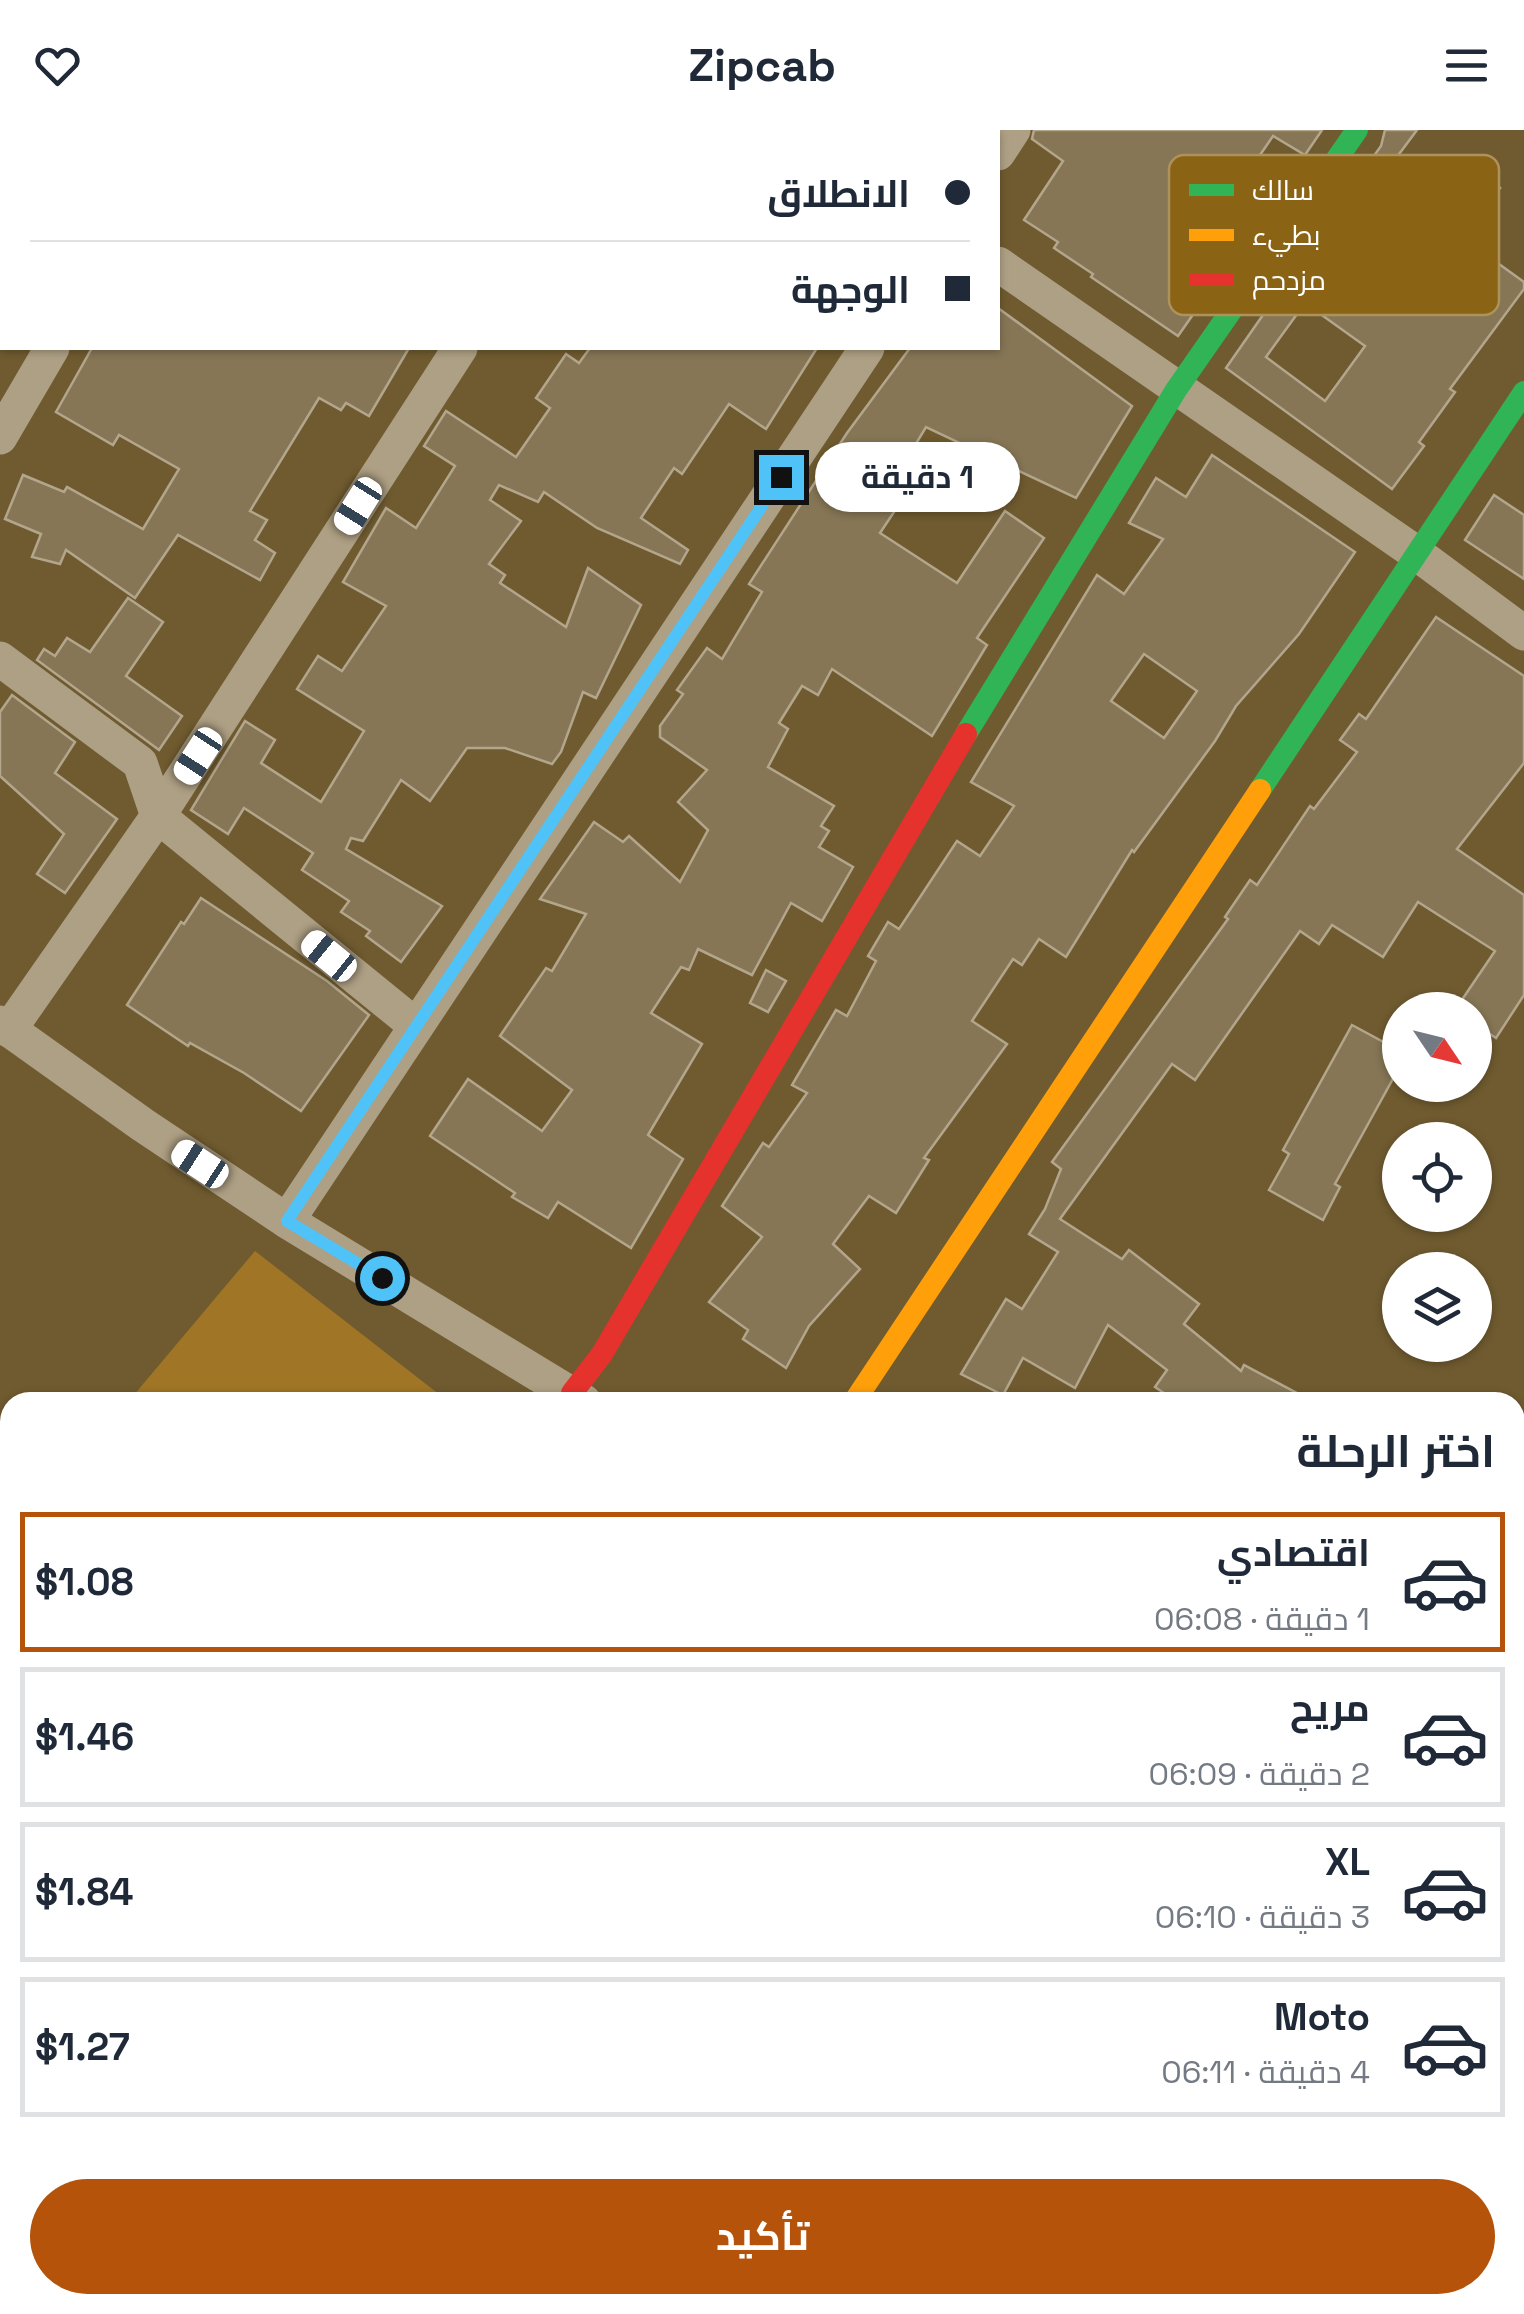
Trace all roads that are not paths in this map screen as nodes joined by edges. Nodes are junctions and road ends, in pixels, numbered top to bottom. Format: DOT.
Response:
graph roads {
  1 [pos="1358,130"];
  2 [pos="1340,155"];
  3 [pos="1000,265"];
  4 [pos="1228,315"];
  5 [pos="51,350"];
  6 [pos="459,350"];
  7 [pos="866,350"];
  8 [pos="1176,390"];
  9 [pos="1524,392"];
  10 [pos="0,437"];
  11 [pos="1416,553"];
  12 [pos="1524,633"];
  13 [pos="0,658"];
  14 [pos="158,816"];
  15 [pos="415,1026"];
  16 [pos="5,1027"];
  17 [pos="287,1221"];
  18 [pos="568,1392"];
  19 [pos="581,1392"];
  20 [pos="861,1392"];
  1 -- 2 [label="street"];
  3 -- 8 [label="street"];
  4 -- 8 [label="street"];
  5 -- 10 [label="street"];
  6 -- 14 [label="street"];
  7 -- 15 [label="street"];
  8 -- 11 [label="street"];
  8 -- 19 [label="street"];
  9 -- 11 [label="street"];
  11 -- 12 [label="street"];
  11 -- 20 [label="street"];
  13 -- 14 [label="street"];
  14 -- 15 [label="street"];
  14 -- 16 [label="street"];
  15 -- 17 [label="street"];
  16 -- 17 [label="street"];
  17 -- 18 [label="street"];
}
